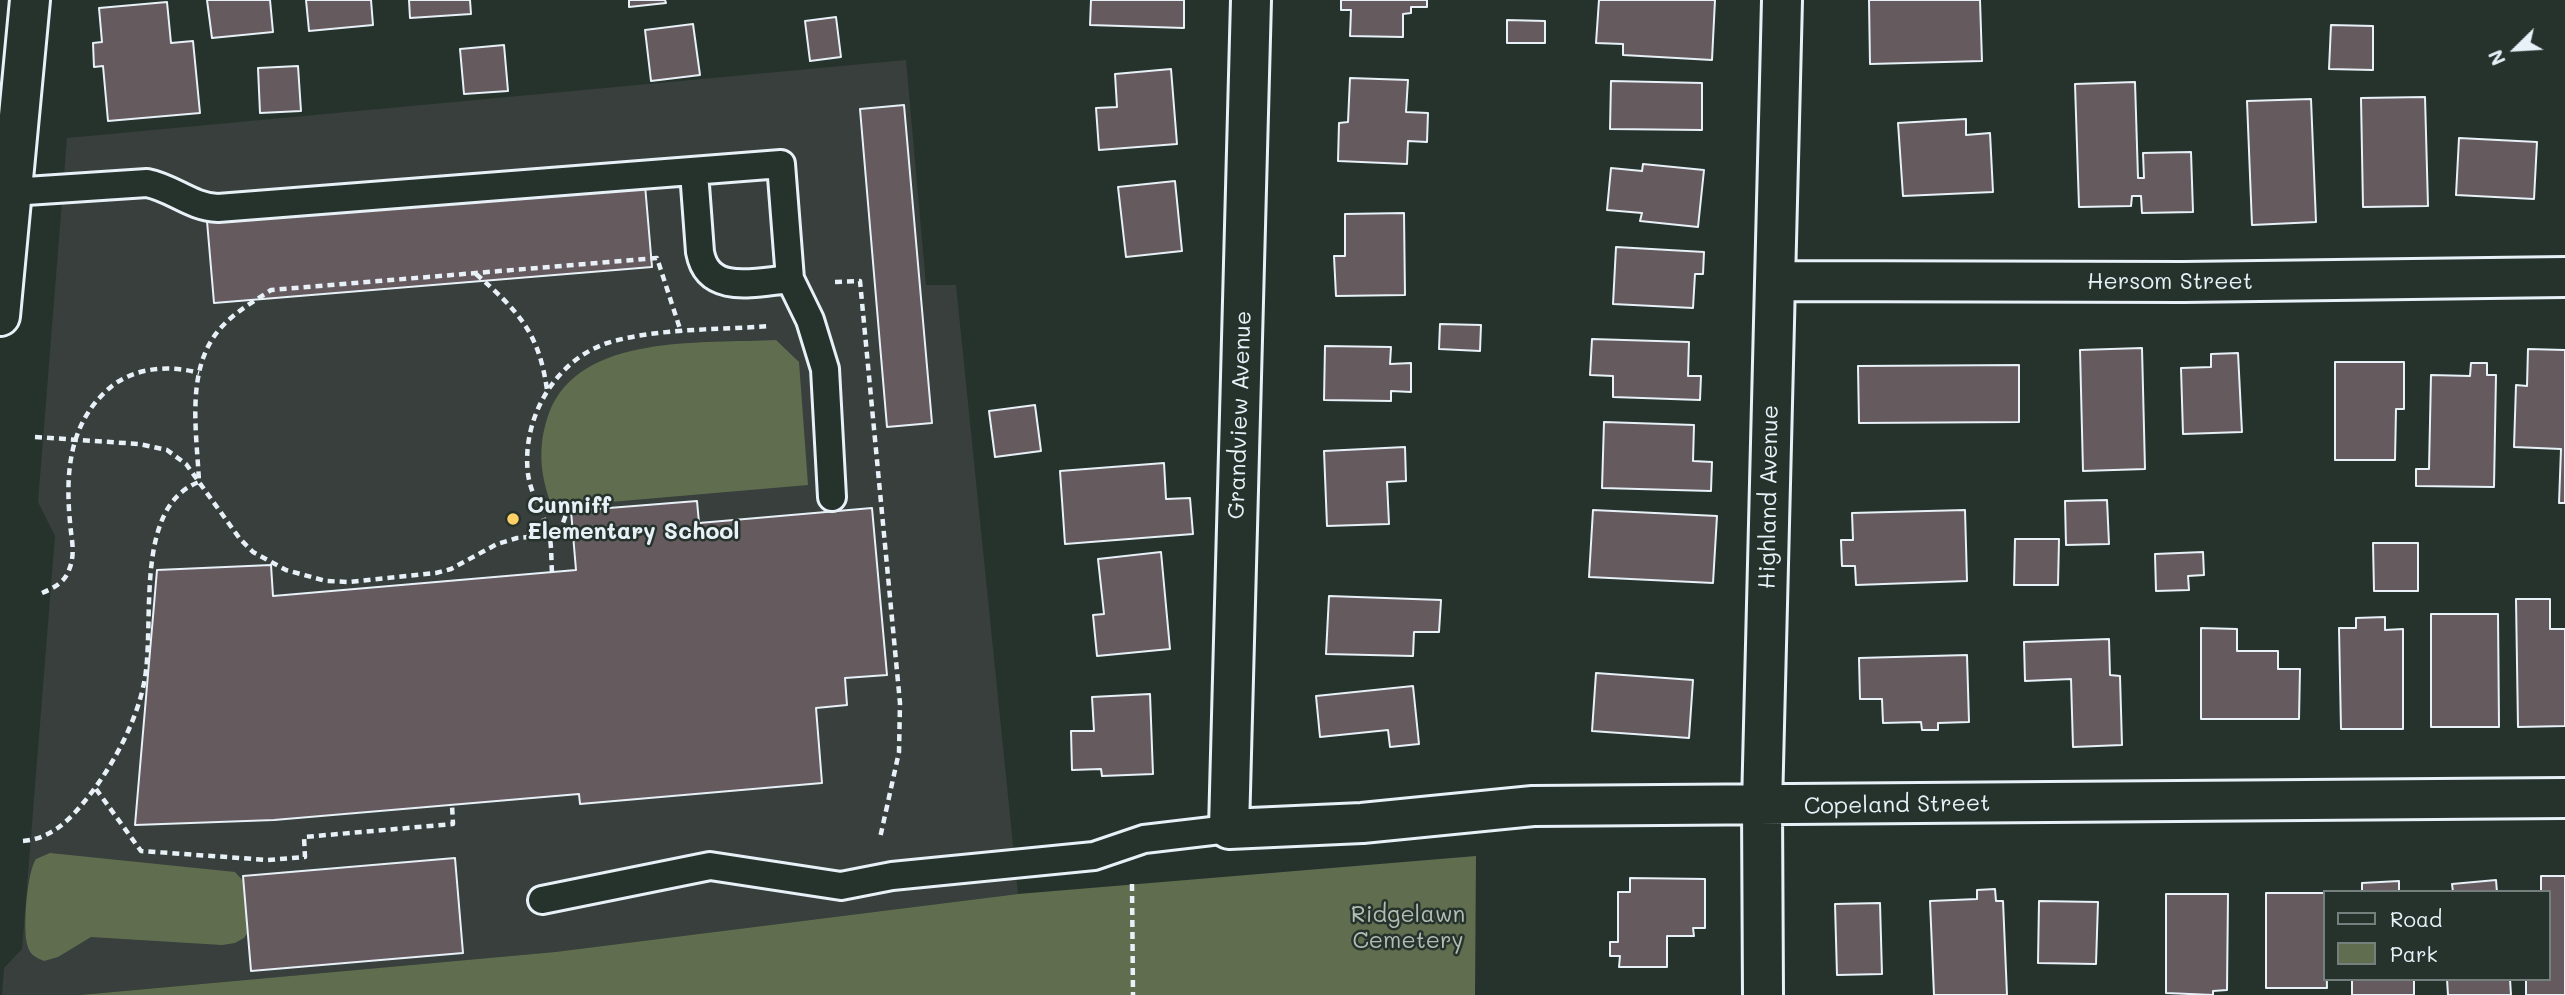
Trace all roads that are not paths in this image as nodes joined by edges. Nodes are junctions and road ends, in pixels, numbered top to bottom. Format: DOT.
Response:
graph roads {
  1 [pos="30,0"];
  2 [pos="1251,0"];
  3 [pos="1782,0"];
  4 [pos="694,172"];
  5 [pos="11,192"];
  6 [pos="2565,277"];
  7 [pos="790,279"];
  8 [pos="1775,281"];
  9 [pos="0,316"];
  10 [pos="832,497"];
  11 [pos="2565,798"];
  12 [pos="1762,806"];
  13 [pos="1229,829"];
  14 [pos="542,900"];
  15 [pos="1763,995"];
  1 -- 5 [label="street"];
  2 -- 13 [label="street, Grandview Avenue"];
  3 -- 8 [label="street, Highland Avenue"];
  4 -- 5 [label="lane"];
  4 -- 7 [label="lane"];
  4 -- 7 [label="lane"];
  5 -- 9 [label="street"];
  6 -- 8 [label="street, Hersom Street"];
  7 -- 10 [label="lane"];
  8 -- 12 [label="street, Highland Avenue"];
  11 -- 12 [label="street, Copeland Street"];
  12 -- 13 [label="street, Copeland Street"];
  12 -- 15 [label="street, Highland Avenue"];
  13 -- 14 [label="lane"];
}
